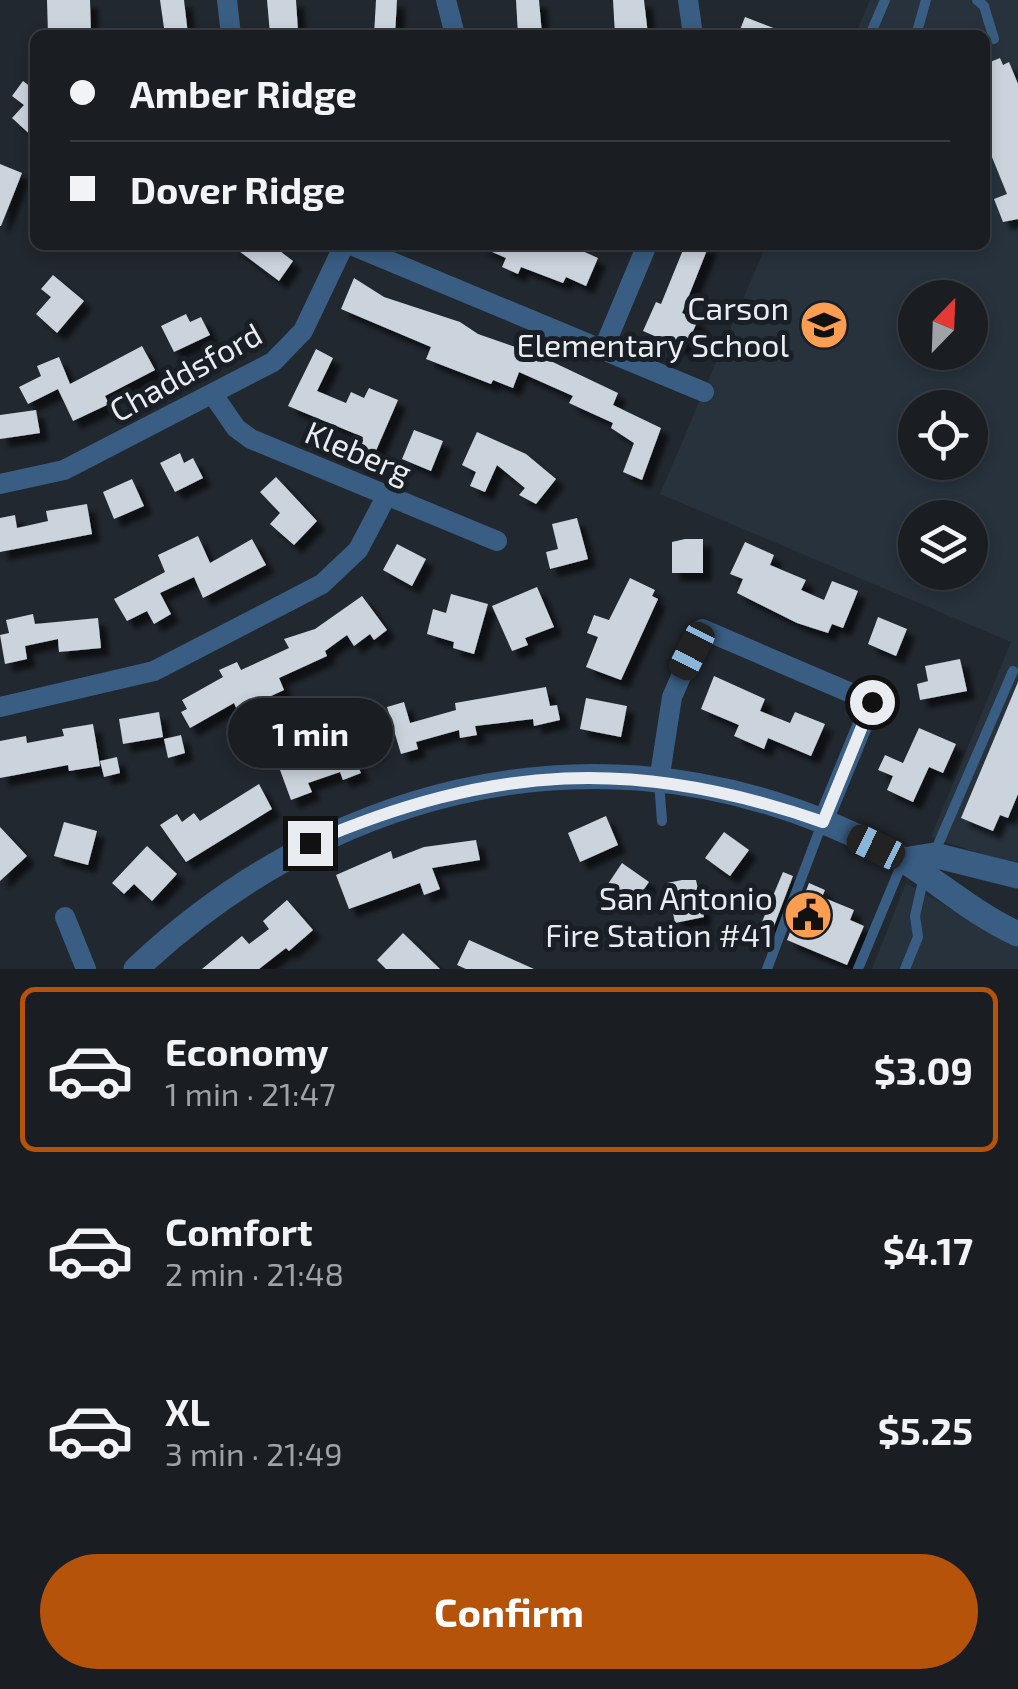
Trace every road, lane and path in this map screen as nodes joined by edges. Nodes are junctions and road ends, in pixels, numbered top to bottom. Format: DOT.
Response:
graph roads {
  1 [pos="226,0"];
  2 [pos="446,0"];
  3 [pos="688,0"];
  4 [pos="885,0"];
  5 [pos="926,0"];
  6 [pos="977,0"];
  7 [pos="231,30"];
  8 [pos="454,30"];
  9 [pos="692,30"];
  10 [pos="872,30"];
  11 [pos="917,30"];
  12 [pos="994,40"];
  13 [pos="345,250"];
  14 [pos="360,250"];
  15 [pos="645,250"];
  16 [pos="603,350"];
  17 [pos="704,392"];
  18 [pos="214,396"];
  19 [pos="0,484"];
  20 [pos="387,495"];
  21 [pos="497,542"];
  22 [pos="1013,671"];
  23 [pos="0,707"];
  24 [pos="659,781"];
  25 [pos="662,822"];
  26 [pos="823,822"];
  27 [pos="903,860"];
  28 [pos="929,866"];
  29 [pos="1018,876"];
  30 [pos="65,917"];
  31 [pos="1018,934"];
  32 [pos="86,969"];
  33 [pos="136,969"];
  34 [pos="767,969"];
  35 [pos="858,969"];
  36 [pos="905,969"];
  1 -- 7 [label="street"];
  2 -- 8 [label="street"];
  3 -- 9 [label="street"];
  4 -- 10 [label="lane"];
  5 -- 11 [label="lane"];
  6 -- 12 [label="lane"];
  13 -- 18 [label="street, Chaddsford"];
  14 -- 16 [label="street"];
  15 -- 16 [label="street"];
  16 -- 17 [label="street"];
  18 -- 19 [label="street, Chaddsford"];
  18 -- 20 [label="street, Kleberg"];
  20 -- 21 [label="street, Kleberg"];
  20 -- 23 [label="street"];
  22 -- 28 [label="lane"];
  24 -- 25 [label="lane"];
  24 -- 26 [label="street"];
  24 -- 26 [label="street"];
  24 -- 33 [label="street"];
  26 -- 27 [label="street"];
  26 -- 34 [label="lane"];
  27 -- 28 [label="street"];
  27 -- 35 [label="lane"];
  28 -- 29 [label="street"];
  28 -- 31 [label="street"];
  28 -- 36 [label="lane"];
  30 -- 32 [label="street"];
}
